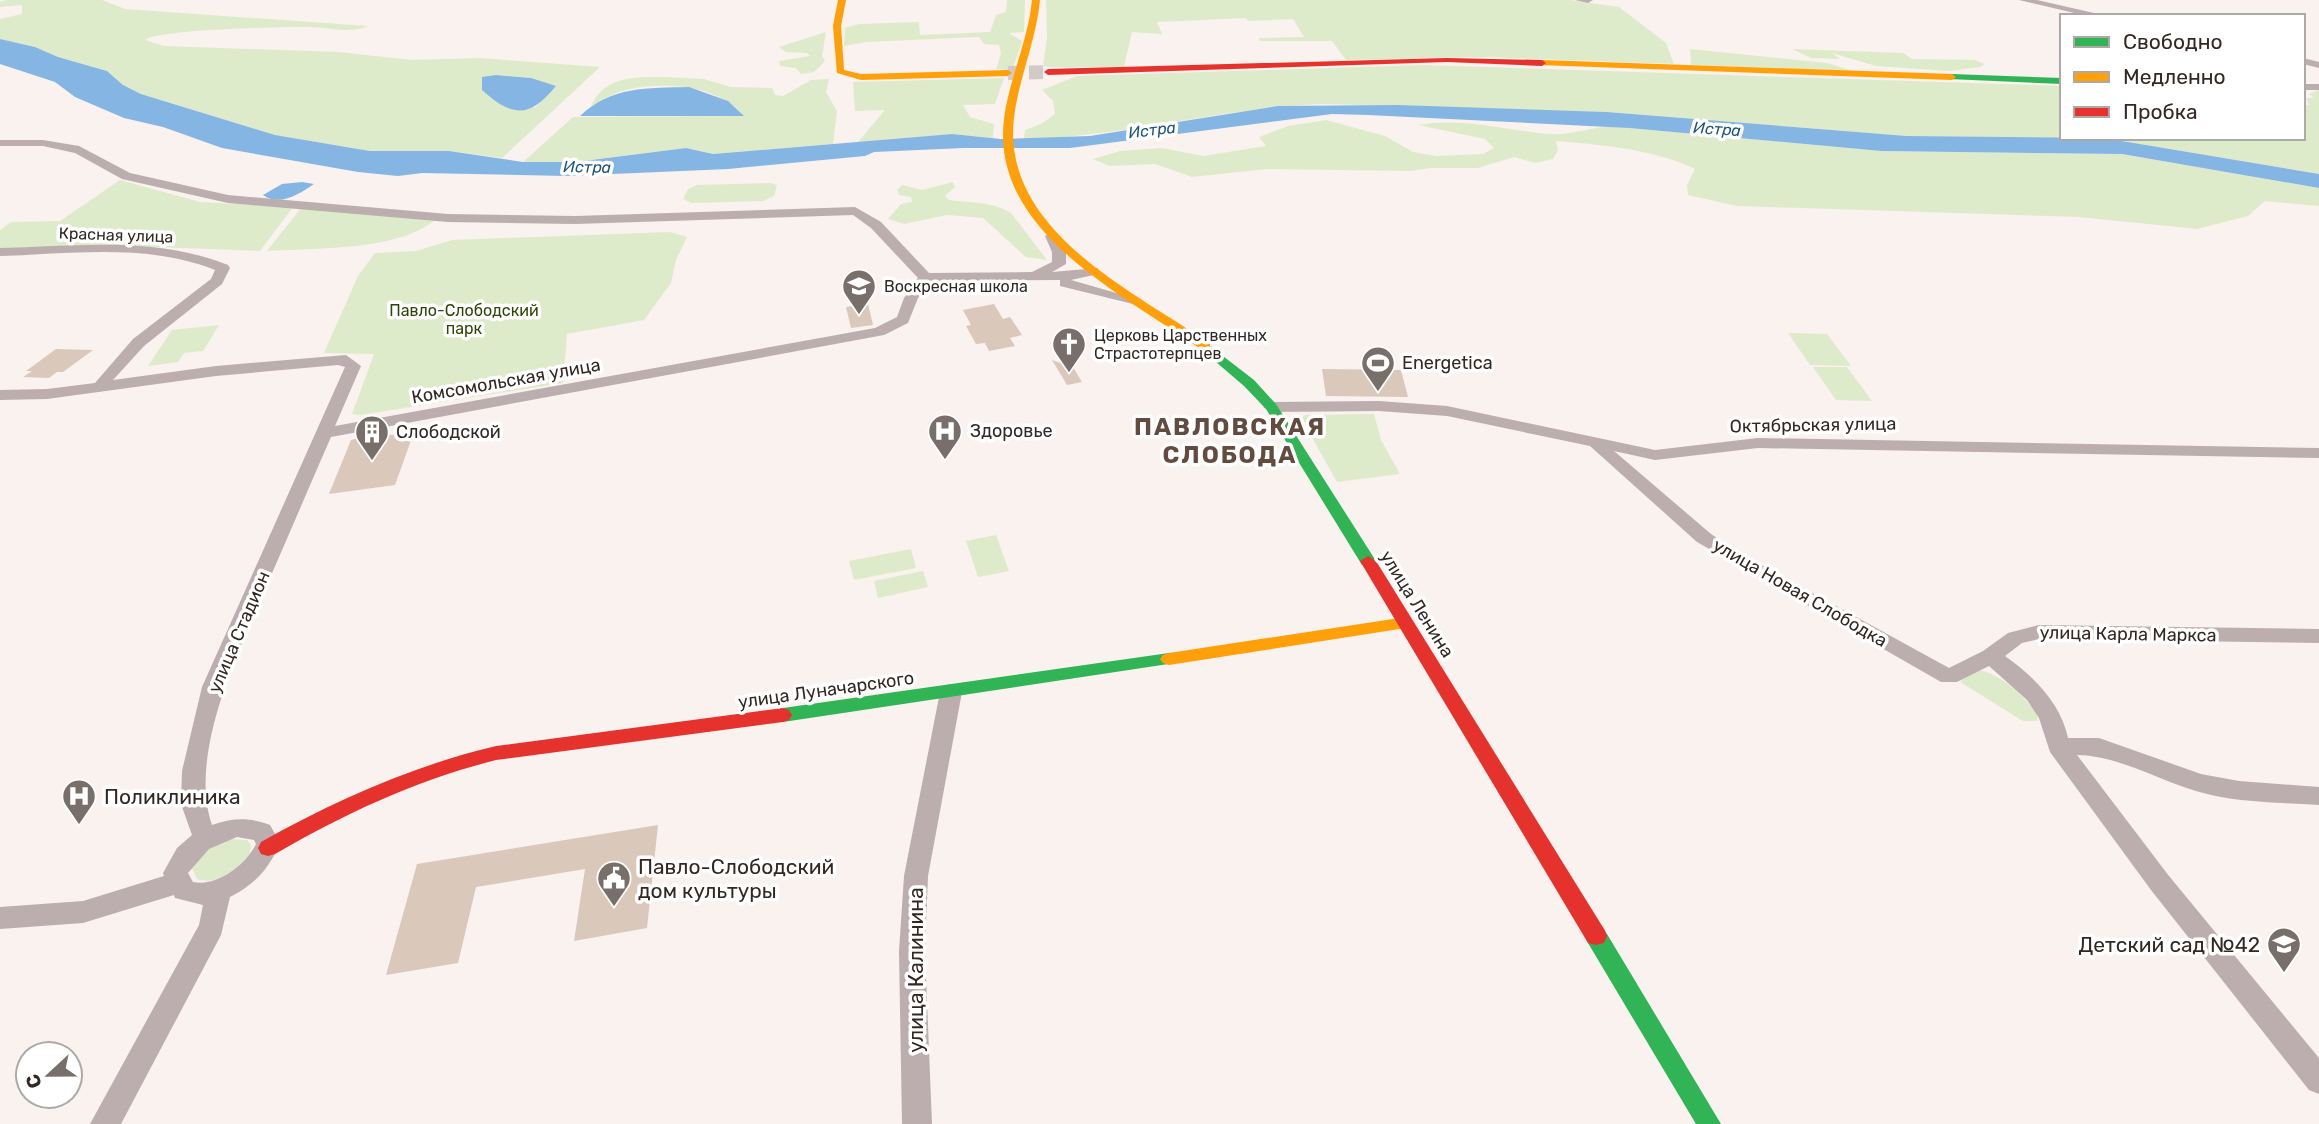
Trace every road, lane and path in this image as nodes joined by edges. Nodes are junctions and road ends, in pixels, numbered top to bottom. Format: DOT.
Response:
graph roads {
  1 [pos="842,0"];
  2 [pos="1036,0"];
  3 [pos="1580,0"];
  4 [pos="1588,0"];
  5 [pos="2025,0"];
  6 [pos="2092,14"];
  7 [pos="1048,72"];
  8 [pos="1008,74"];
  9 [pos="2060,81"];
  10 [pos="0,146"];
  11 [pos="1052,236"];
  12 [pos="0,251"];
  13 [pos="1093,271"];
  14 [pos="1020,275"];
  15 [pos="926,277"];
  16 [pos="1137,301"];
  17 [pos="100,387"];
  18 [pos="0,395"];
  19 [pos="1271,407"];
  20 [pos="324,433"];
  21 [pos="1595,444"];
  22 [pos="2319,453"];
  23 [pos="1406,623"];
  24 [pos="2319,636"];
  25 [pos="1990,656"];
  26 [pos="1949,677"];
  27 [pos="951,692"];
  28 [pos="2058,746"];
  29 [pos="2319,796"];
  30 [pos="205,839"];
  31 [pos="268,848"];
  32 [pos="177,883"];
  33 [pos="219,890"];
  34 [pos="0,918"];
  35 [pos="2316,1073"];
  36 [pos="105,1124"];
  37 [pos="917,1124"];
  38 [pos="1709,1124"];
  1 -- 8 [label="street"];
  2 -- 11 [label="street, улица Ленина"];
  3 -- 4 [label="street"];
  5 -- 6 [label="street"];
  7 -- 9 [label="street"];
  10 -- 15 [label="street"];
  11 -- 13 [label="street, улица Ленина"];
  11 -- 14 [label="street"];
  12 -- 17 [label="street, Красная улица"];
  13 -- 14 [label="street"];
  13 -- 16 [label="street, улица Ленина"];
  14 -- 15 [label="street"];
  14 -- 16 [label="street"];
  15 -- 20 [label="street, Комсомольская улица"];
  16 -- 19 [label="street, улица Ленина"];
  17 -- 18 [label="street"];
  17 -- 20 [label="street"];
  19 -- 21 [label="street, Октябрьская улица"];
  19 -- 23 [label="street, улица Ленина"];
  20 -- 30 [label="street, улица Стадион"];
  21 -- 22 [label="street, Октябрьская улица"];
  21 -- 26 [label="street, улица Новая Слободка"];
  23 -- 27 [label="street, улица Луначарского"];
  23 -- 38 [label="street, улица Ленина"];
  24 -- 25 [label="street, улица Карла Маркса"];
  25 -- 26 [label="street, улица Карла Маркса"];
  25 -- 28 [label="street"];
  27 -- 31 [label="street, улица Луначарского"];
  27 -- 37 [label="street, улица Калинина"];
  28 -- 29 [label="street"];
  28 -- 35 [label="street"];
  30 -- 31 [label="street"];
  30 -- 32 [label="street"];
  31 -- 33 [label="street"];
  32 -- 33 [label="street"];
  32 -- 34 [label="street"];
  33 -- 36 [label="street"];
}
